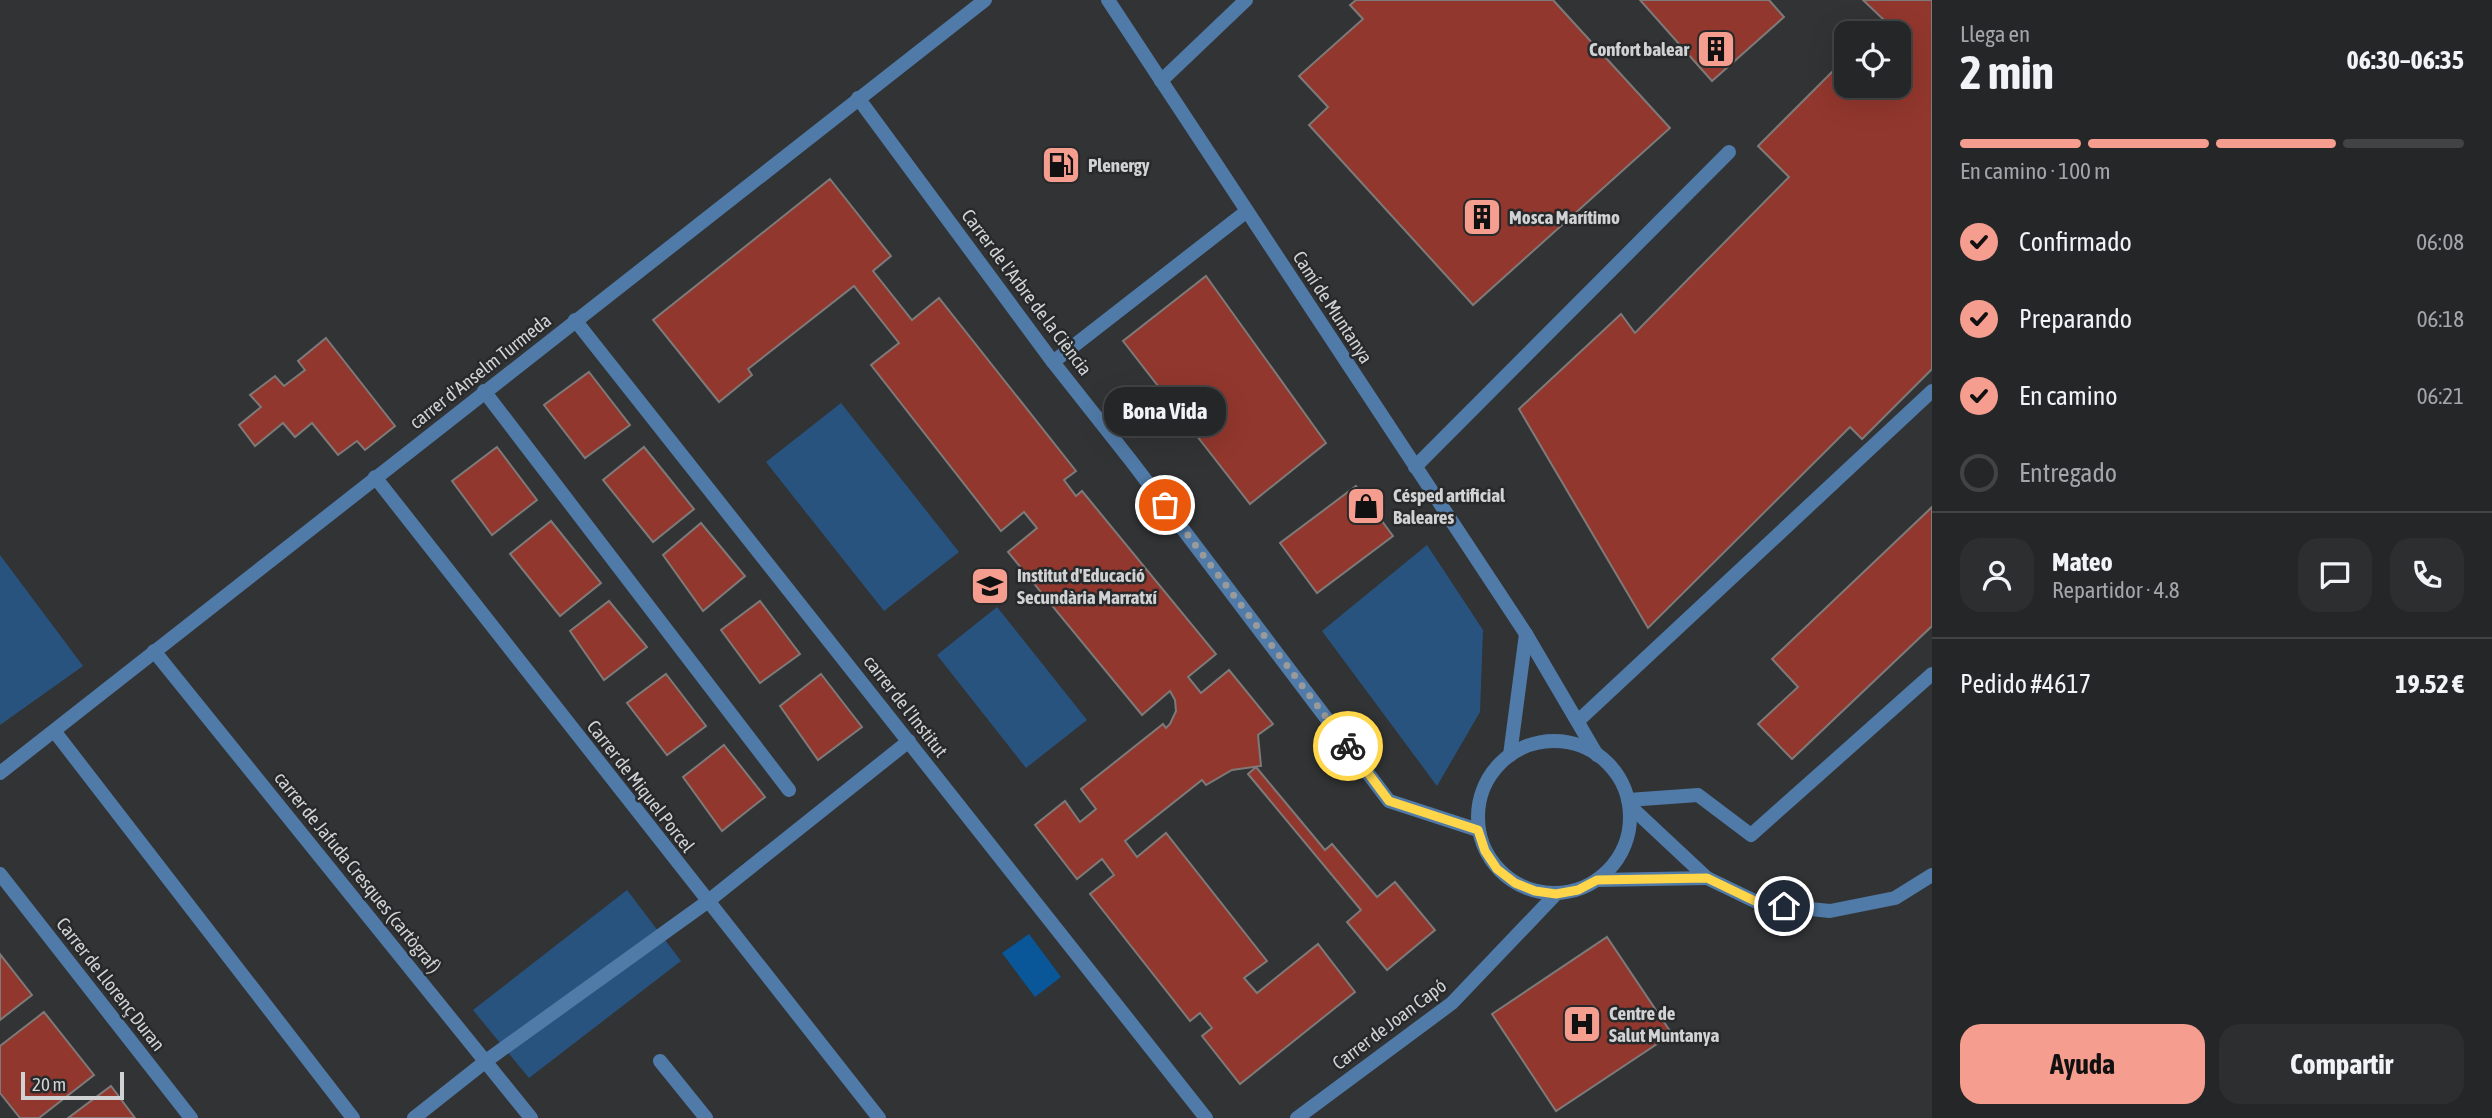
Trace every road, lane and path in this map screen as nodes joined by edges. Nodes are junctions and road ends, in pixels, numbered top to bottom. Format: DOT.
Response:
graph roads {
  1 [pos="985,0"];
  2 [pos="1108,0"];
  3 [pos="1245,0"];
  4 [pos="1161,81"];
  5 [pos="858,98"];
  6 [pos="1729,152"];
  7 [pos="1247,211"];
  8 [pos="575,320"];
  9 [pos="1053,362"];
  10 [pos="484,391"];
  11 [pos="1932,391"];
  12 [pos="1415,467"];
  13 [pos="375,477"];
  14 [pos="1526,634"];
  15 [pos="154,651"];
  16 [pos="1932,674"];
  17 [pos="1578,722"];
  18 [pos="55,732"];
  19 [pos="909,741"];
  20 [pos="1510,755"];
  21 [pos="1597,755"];
  22 [pos="0,773"];
  23 [pos="789,790"];
  24 [pos="1629,803"];
  25 [pos="1478,830"];
  26 [pos="0,874"];
  27 [pos="1932,875"];
  28 [pos="1707,878"];
  29 [pos="1597,880"];
  30 [pos="1556,894"];
  31 [pos="707,902"];
  32 [pos="486,1061"];
  33 [pos="660,1061"];
  34 [pos="191,1118"];
  35 [pos="353,1118"];
  36 [pos="414,1118"];
  37 [pos="531,1118"];
  38 [pos="706,1118"];
  39 [pos="879,1118"];
  40 [pos="1206,1118"];
  41 [pos="1297,1118"];
  1 -- 5 [label="street, carrer d'Anselm Turmeda"];
  2 -- 4 [label="street, Camí de Muntanya"];
  3 -- 4 [label="street"];
  4 -- 7 [label="street, Camí de Muntanya"];
  5 -- 8 [label="street, carrer d'Anselm Turmeda"];
  5 -- 9 [label="street, Carrer de l'Arbre de la Ciència"];
  6 -- 12 [label="street"];
  7 -- 9 [label="street"];
  7 -- 12 [label="street, Camí de Muntanya"];
  8 -- 10 [label="street, carrer d'Anselm Turmeda"];
  8 -- 19 [label="street, carrer de l'Institut"];
  9 -- 25 [label="street, Carrer de l'Arbre de la Ciència"];
  10 -- 13 [label="street, carrer d'Anselm Turmeda"];
  10 -- 23 [label="street"];
  11 -- 17 [label="street"];
  12 -- 14 [label="street, Camí de Muntanya"];
  13 -- 15 [label="street, carrer d'Anselm Turmeda"];
  13 -- 31 [label="street, Carrer de Miquel Porcel"];
  14 -- 17 [label="street, Camí de Muntanya"];
  14 -- 20 [label="street"];
  15 -- 18 [label="street, carrer d'Anselm Turmeda"];
  15 -- 32 [label="street, carrer de Jafuda Cresques (cartògraf)"];
  16 -- 24 [label="street"];
  17 -- 21 [label="street, Camí de Muntanya"];
  18 -- 22 [label="street, carrer d'Anselm Turmeda"];
  18 -- 35 [label="street"];
  19 -- 31 [label="street"];
  19 -- 40 [label="street, carrer de l'Institut"];
  20 -- 21 [label="street"];
  20 -- 25 [label="street"];
  21 -- 24 [label="street"];
  24 -- 28 [label="street"];
  24 -- 29 [label="street"];
  25 -- 30 [label="street"];
  26 -- 34 [label="street, Carrer de Llorenç Duran"];
  27 -- 28 [label="street"];
  28 -- 29 [label="street"];
  29 -- 30 [label="street"];
  30 -- 41 [label="street, Carrer de Joan Capó"];
  31 -- 32 [label="street"];
  31 -- 39 [label="street, Carrer de Miquel Porcel"];
  32 -- 36 [label="street"];
  32 -- 37 [label="street, carrer de Jafuda Cresques (cartògraf)"];
  33 -- 38 [label="street"];
}
